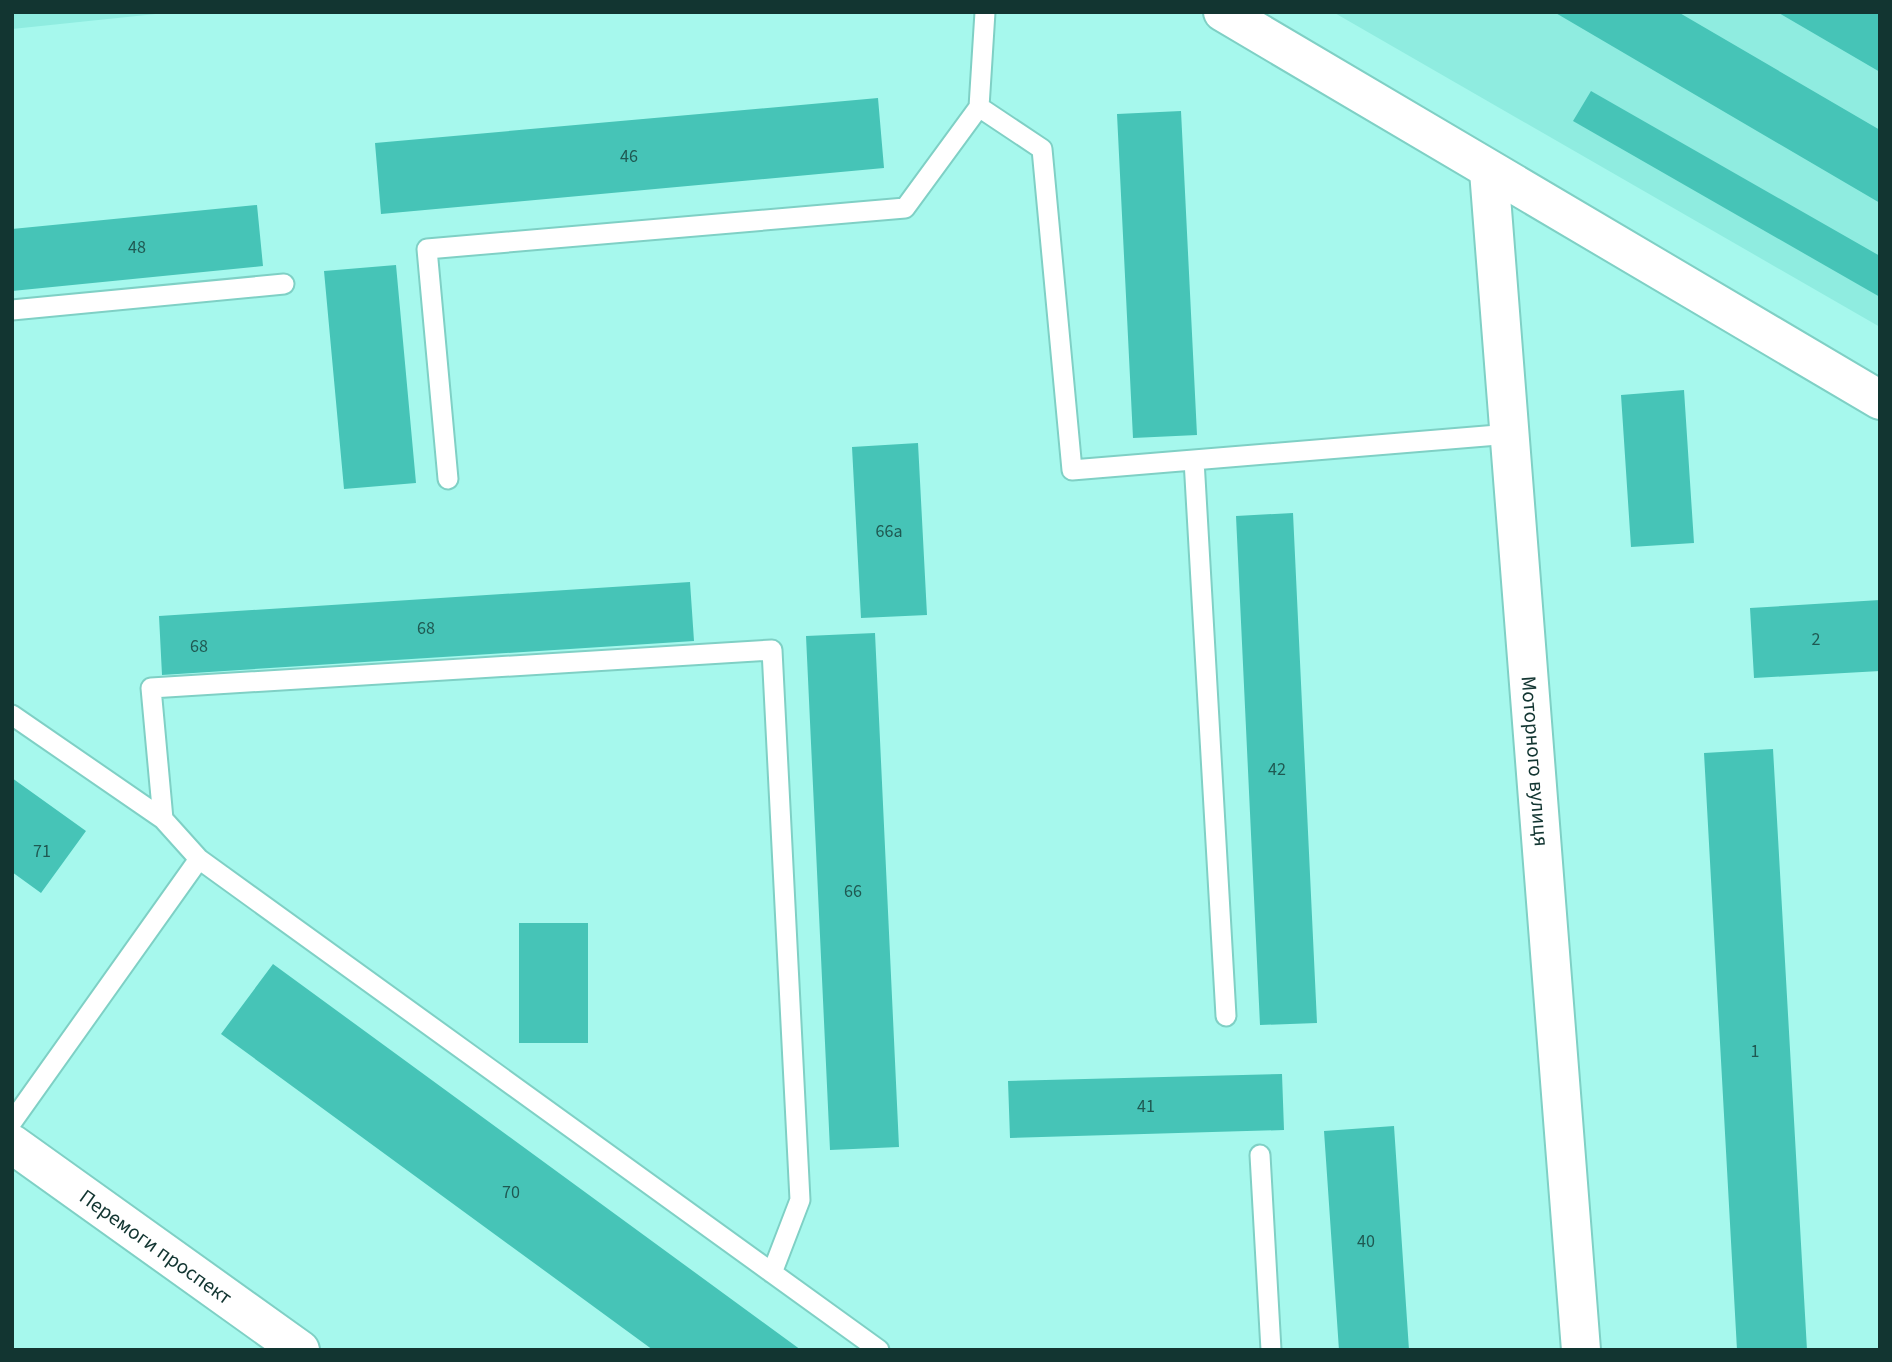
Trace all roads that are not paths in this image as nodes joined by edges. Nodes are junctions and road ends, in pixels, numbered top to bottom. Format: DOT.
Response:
graph roads {
  1 [pos="985,12"];
  2 [pos="1223,12"];
  3 [pos="979,107"];
  4 [pos="1489,171"];
  5 [pos="284,284"];
  6 [pos="12,310"];
  7 [pos="1880,400"];
  8 [pos="1510,434"];
  9 [pos="1194,460"];
  10 [pos="447,480"];
  11 [pos="12,715"];
  12 [pos="163,819"];
  13 [pos="199,859"];
  14 [pos="1226,1016"];
  15 [pos="12,1122"];
  16 [pos="12,1144"];
  17 [pos="1260,1154"];
  18 [pos="772,1273"];
  19 [pos="284,1345"];
  20 [pos="879,1350"];
  21 [pos="1271,1350"];
  22 [pos="1581,1350"];
  1 -- 3 [label="lane"];
  2 -- 4 [label="street"];
  3 -- 9 [label="lane"];
  3 -- 10 [label="lane"];
  4 -- 7 [label="street"];
  4 -- 8 [label="street, Моторного вулиця"];
  5 -- 6 [label="lane"];
  8 -- 9 [label="lane"];
  8 -- 22 [label="street, Моторного вулиця"];
  9 -- 14 [label="lane"];
  11 -- 12 [label="lane"];
  12 -- 13 [label="lane"];
  12 -- 18 [label="lane"];
  13 -- 15 [label="lane"];
  13 -- 18 [label="lane"];
  16 -- 19 [label="street, Перемоги проспект"];
  17 -- 21 [label="lane"];
  18 -- 20 [label="lane"];
}
